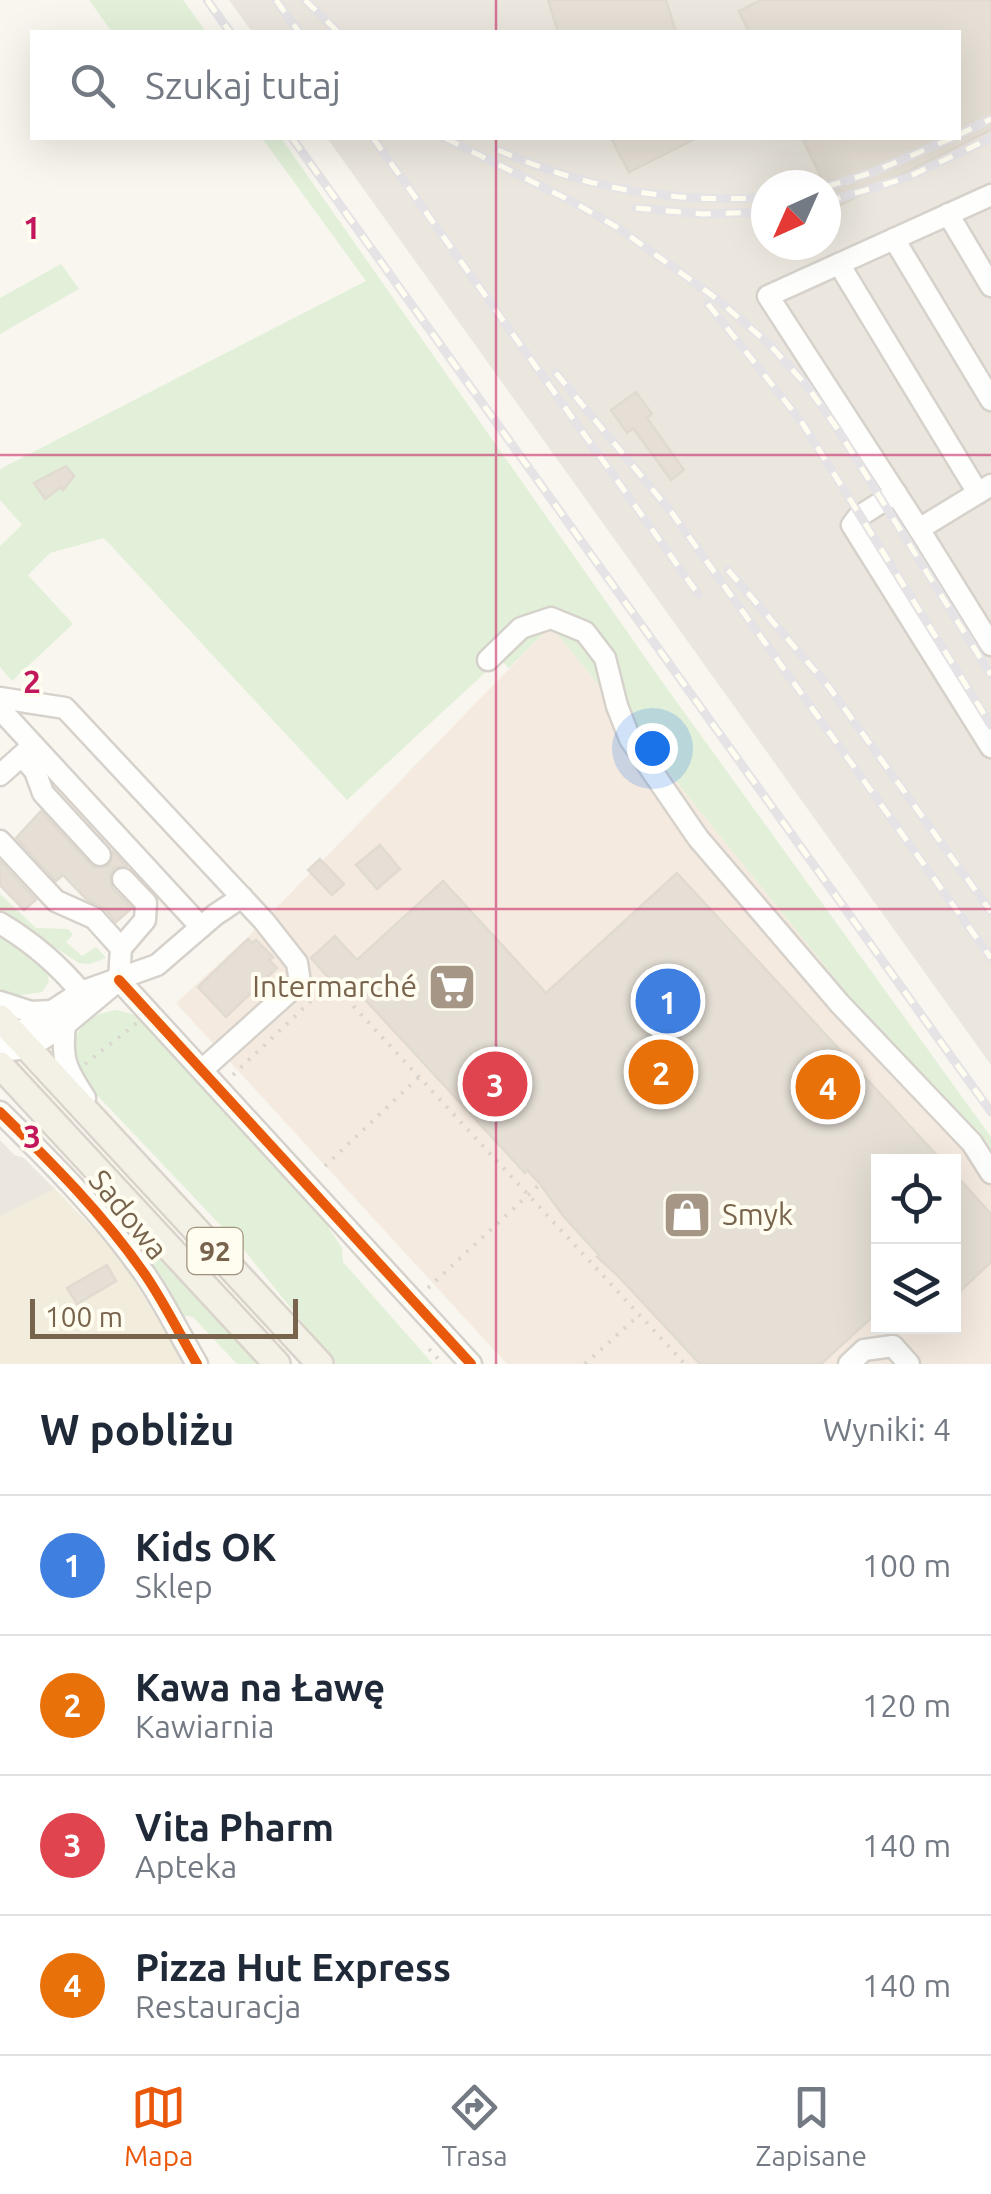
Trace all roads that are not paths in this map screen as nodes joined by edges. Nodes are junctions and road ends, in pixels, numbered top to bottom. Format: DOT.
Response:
graph roads {
  1 [pos="991,195"];
  2 [pos="948,214"];
  3 [pos="894,239"];
  4 [pos="839,264"];
  5 [pos="991,286"];
  6 [pos="991,400"];
  7 [pos="984,489"];
  8 [pos="896,493"];
  9 [pos="920,529"];
  10 [pos="991,644"];
  11 [pos="488,660"];
  12 [pos="0,698"];
  13 [pos="0,709"];
  14 [pos="991,747"];
  15 [pos="28,751"];
  16 [pos="0,775"];
  17 [pos="0,841"];
  18 [pos="100,854"];
  19 [pos="123,879"];
  20 [pos="242,897"];
  21 [pos="0,923"];
  22 [pos="201,928"];
  23 [pos="121,948"];
  24 [pos="119,980"];
  25 [pos="81,992"];
  26 [pos="0,1002"];
  27 [pos="59,1018"];
  28 [pos="9,1040"];
  29 [pos="0,1065"];
  30 [pos="202,1070"];
  31 [pos="0,1112"];
  32 [pos="111,1137"];
  33 [pos="991,1173"];
  34 [pos="197,1364"];
  35 [pos="277,1364"];
  36 [pos="320,1364"];
  37 [pos="471,1364"];
  38 [pos="848,1364"];
  39 [pos="910,1364"];
  1 -- 2 [label="street"];
  2 -- 3 [label="street"];
  2 -- 5 [label="street"];
  3 -- 4 [label="street"];
  3 -- 6 [label="street"];
  4 -- 7 [label="street"];
  4 -- 8 [label="street"];
  7 -- 9 [label="street"];
  8 -- 9 [label="street"];
  8 -- 14 [label="street"];
  9 -- 10 [label="street"];
  11 -- 33 [label="street"];
  12 -- 20 [label="street"];
  13 -- 15 [label="street"];
  15 -- 16 [label="street"];
  15 -- 18 [label="street"];
  15 -- 22 [label="street"];
  17 -- 23 [label="street"];
  19 -- 23 [label="street"];
  20 -- 22 [label="street"];
  20 -- 30 [label="street"];
  21 -- 25 [label="street"];
  22 -- 24 [label="street"];
  23 -- 24 [label="street"];
  24 -- 25 [label="street"];
  24 -- 27 [label="street"];
  24 -- 30 [label="street"];
  25 -- 27 [label="street"];
  26 -- 27 [label="street"];
  27 -- 28 [label="street"];
  27 -- 32 [label="street"];
  28 -- 32 [label="main road, 92"];
  29 -- 35 [label="main road, 92"];
  30 -- 37 [label="street"];
  31 -- 34 [label="street, Sadowa"];
  32 -- 36 [label="main road, 92"];
  38 -- 39 [label="street"];
}
